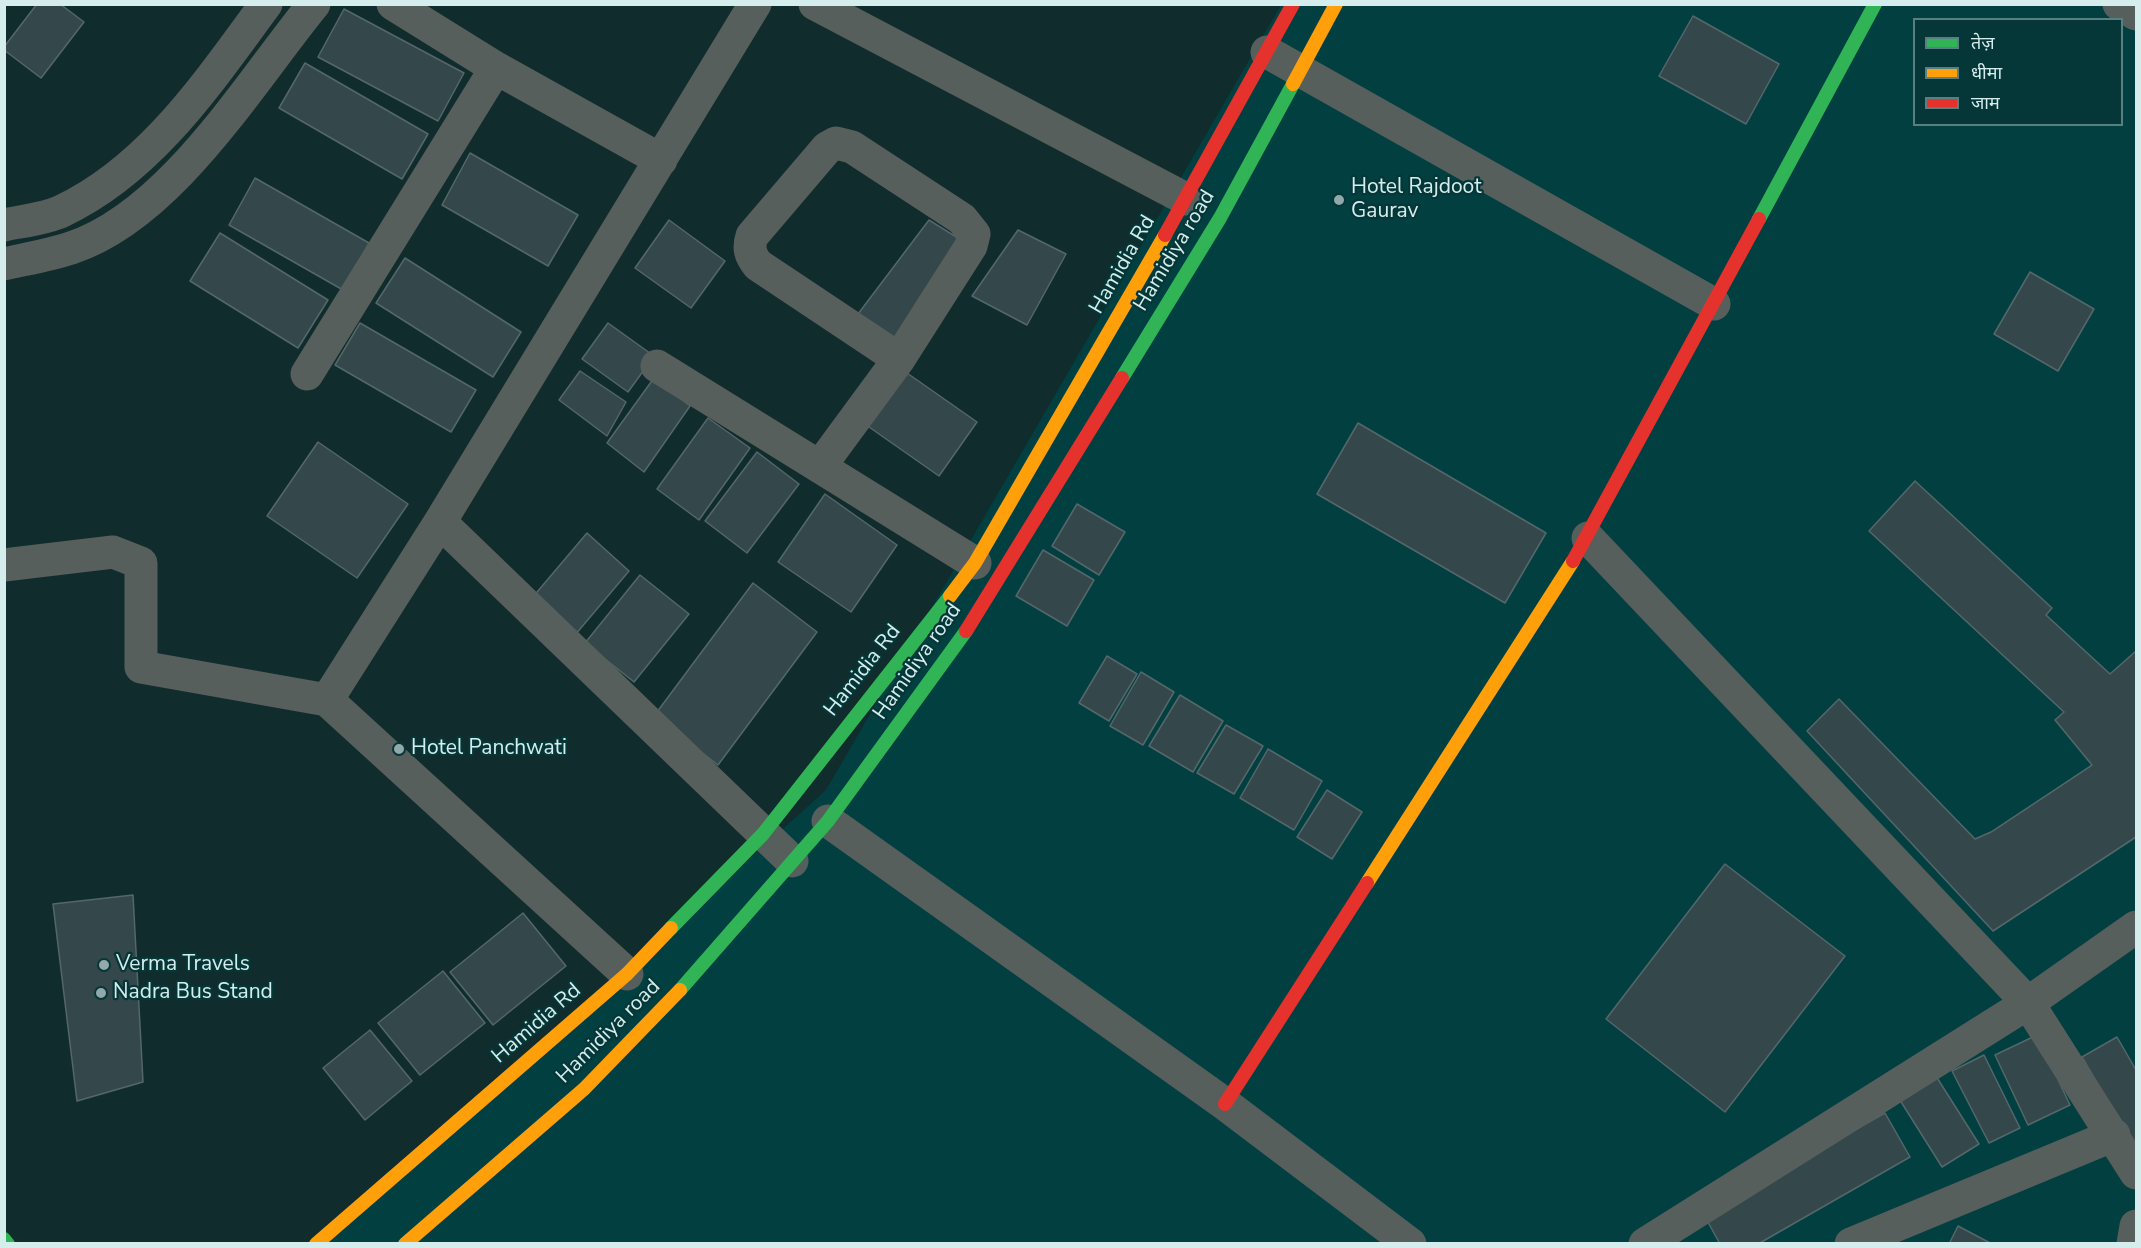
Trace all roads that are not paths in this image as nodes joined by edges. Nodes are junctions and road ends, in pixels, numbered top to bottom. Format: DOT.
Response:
graph roads {
  1 [pos="266,4"];
  2 [pos="314,4"];
  3 [pos="393,4"];
  4 [pos="755,4"];
  5 [pos="815,4"];
  6 [pos="1293,4"];
  7 [pos="1336,4"];
  8 [pos="1875,4"];
  9 [pos="2119,4"];
  10 [pos="2136,15"];
  11 [pos="1267,52"];
  12 [pos="496,68"];
  13 [pos="1299,73"];
  14 [pos="661,160"];
  15 [pos="130,166"];
  16 [pos="155,194"];
  17 [pos="1186,199"];
  18 [pos="4,225"];
  19 [pos="4,264"];
  20 [pos="1714,304"];
  21 [pos="898,359"];
  22 [pos="657,366"];
  23 [pos="307,374"];
  24 [pos="821,465"];
  25 [pos="440,522"];
  26 [pos="1588,538"];
  27 [pos="975,563"];
  28 [pos="4,565"];
  29 [pos="327,700"];
  30 [pos="828,820"];
  31 [pos="763,834"];
  32 [pos="792,861"];
  33 [pos="2136,927"];
  34 [pos="627,974"];
  35 [pos="2028,1003"];
  36 [pos="1225,1104"];
  37 [pos="2114,1135"];
  38 [pos="2136,1173"];
  39 [pos="2136,1226"];
  40 [pos="4,1239"];
  41 [pos="8,1244"];
  42 [pos="316,1244"];
  43 [pos="405,1244"];
  44 [pos="1410,1244"];
  45 [pos="1645,1244"];
  46 [pos="1851,1244"];
  47 [pos="2133,1244"];
  1 -- 15 [label="street"];
  2 -- 16 [label="street"];
  3 -- 12 [label="street"];
  4 -- 14 [label="street"];
  5 -- 17 [label="street"];
  6 -- 11 [label="main road, Hamidia Rd"];
  7 -- 13 [label="main road, Hamidiya road"];
  8 -- 20 [label="main road"];
  9 -- 10 [label="street"];
  11 -- 13 [label="street"];
  11 -- 17 [label="main road, Hamidia Rd"];
  12 -- 14 [label="street"];
  12 -- 23 [label="street"];
  13 -- 20 [label="street"];
  13 -- 30 [label="main road, Hamidiya road"];
  14 -- 25 [label="street"];
  15 -- 16 [label="street"];
  15 -- 18 [label="street"];
  16 -- 19 [label="street"];
  17 -- 27 [label="main road, Hamidia Rd"];
  20 -- 26 [label="main road"];
  21 -- 21 [label="street"];
  21 -- 24 [label="street"];
  22 -- 24 [label="street"];
  24 -- 27 [label="street"];
  25 -- 29 [label="street"];
  25 -- 31 [label="street"];
  26 -- 35 [label="street"];
  26 -- 36 [label="main road"];
  27 -- 31 [label="main road, Hamidia Rd"];
  28 -- 29 [label="street"];
  29 -- 34 [label="street"];
  30 -- 32 [label="main road, Hamidiya road"];
  30 -- 36 [label="street"];
  31 -- 32 [label="street"];
  31 -- 34 [label="main road, Hamidia Rd"];
  32 -- 43 [label="main road, Hamidiya road"];
  33 -- 35 [label="street"];
  34 -- 42 [label="main road, Hamidia Rd"];
  35 -- 37 [label="street"];
  35 -- 45 [label="street"];
  36 -- 44 [label="street"];
  37 -- 38 [label="street"];
  37 -- 46 [label="street"];
  39 -- 47 [label="street"];
  40 -- 41 [label="main road"];
}
